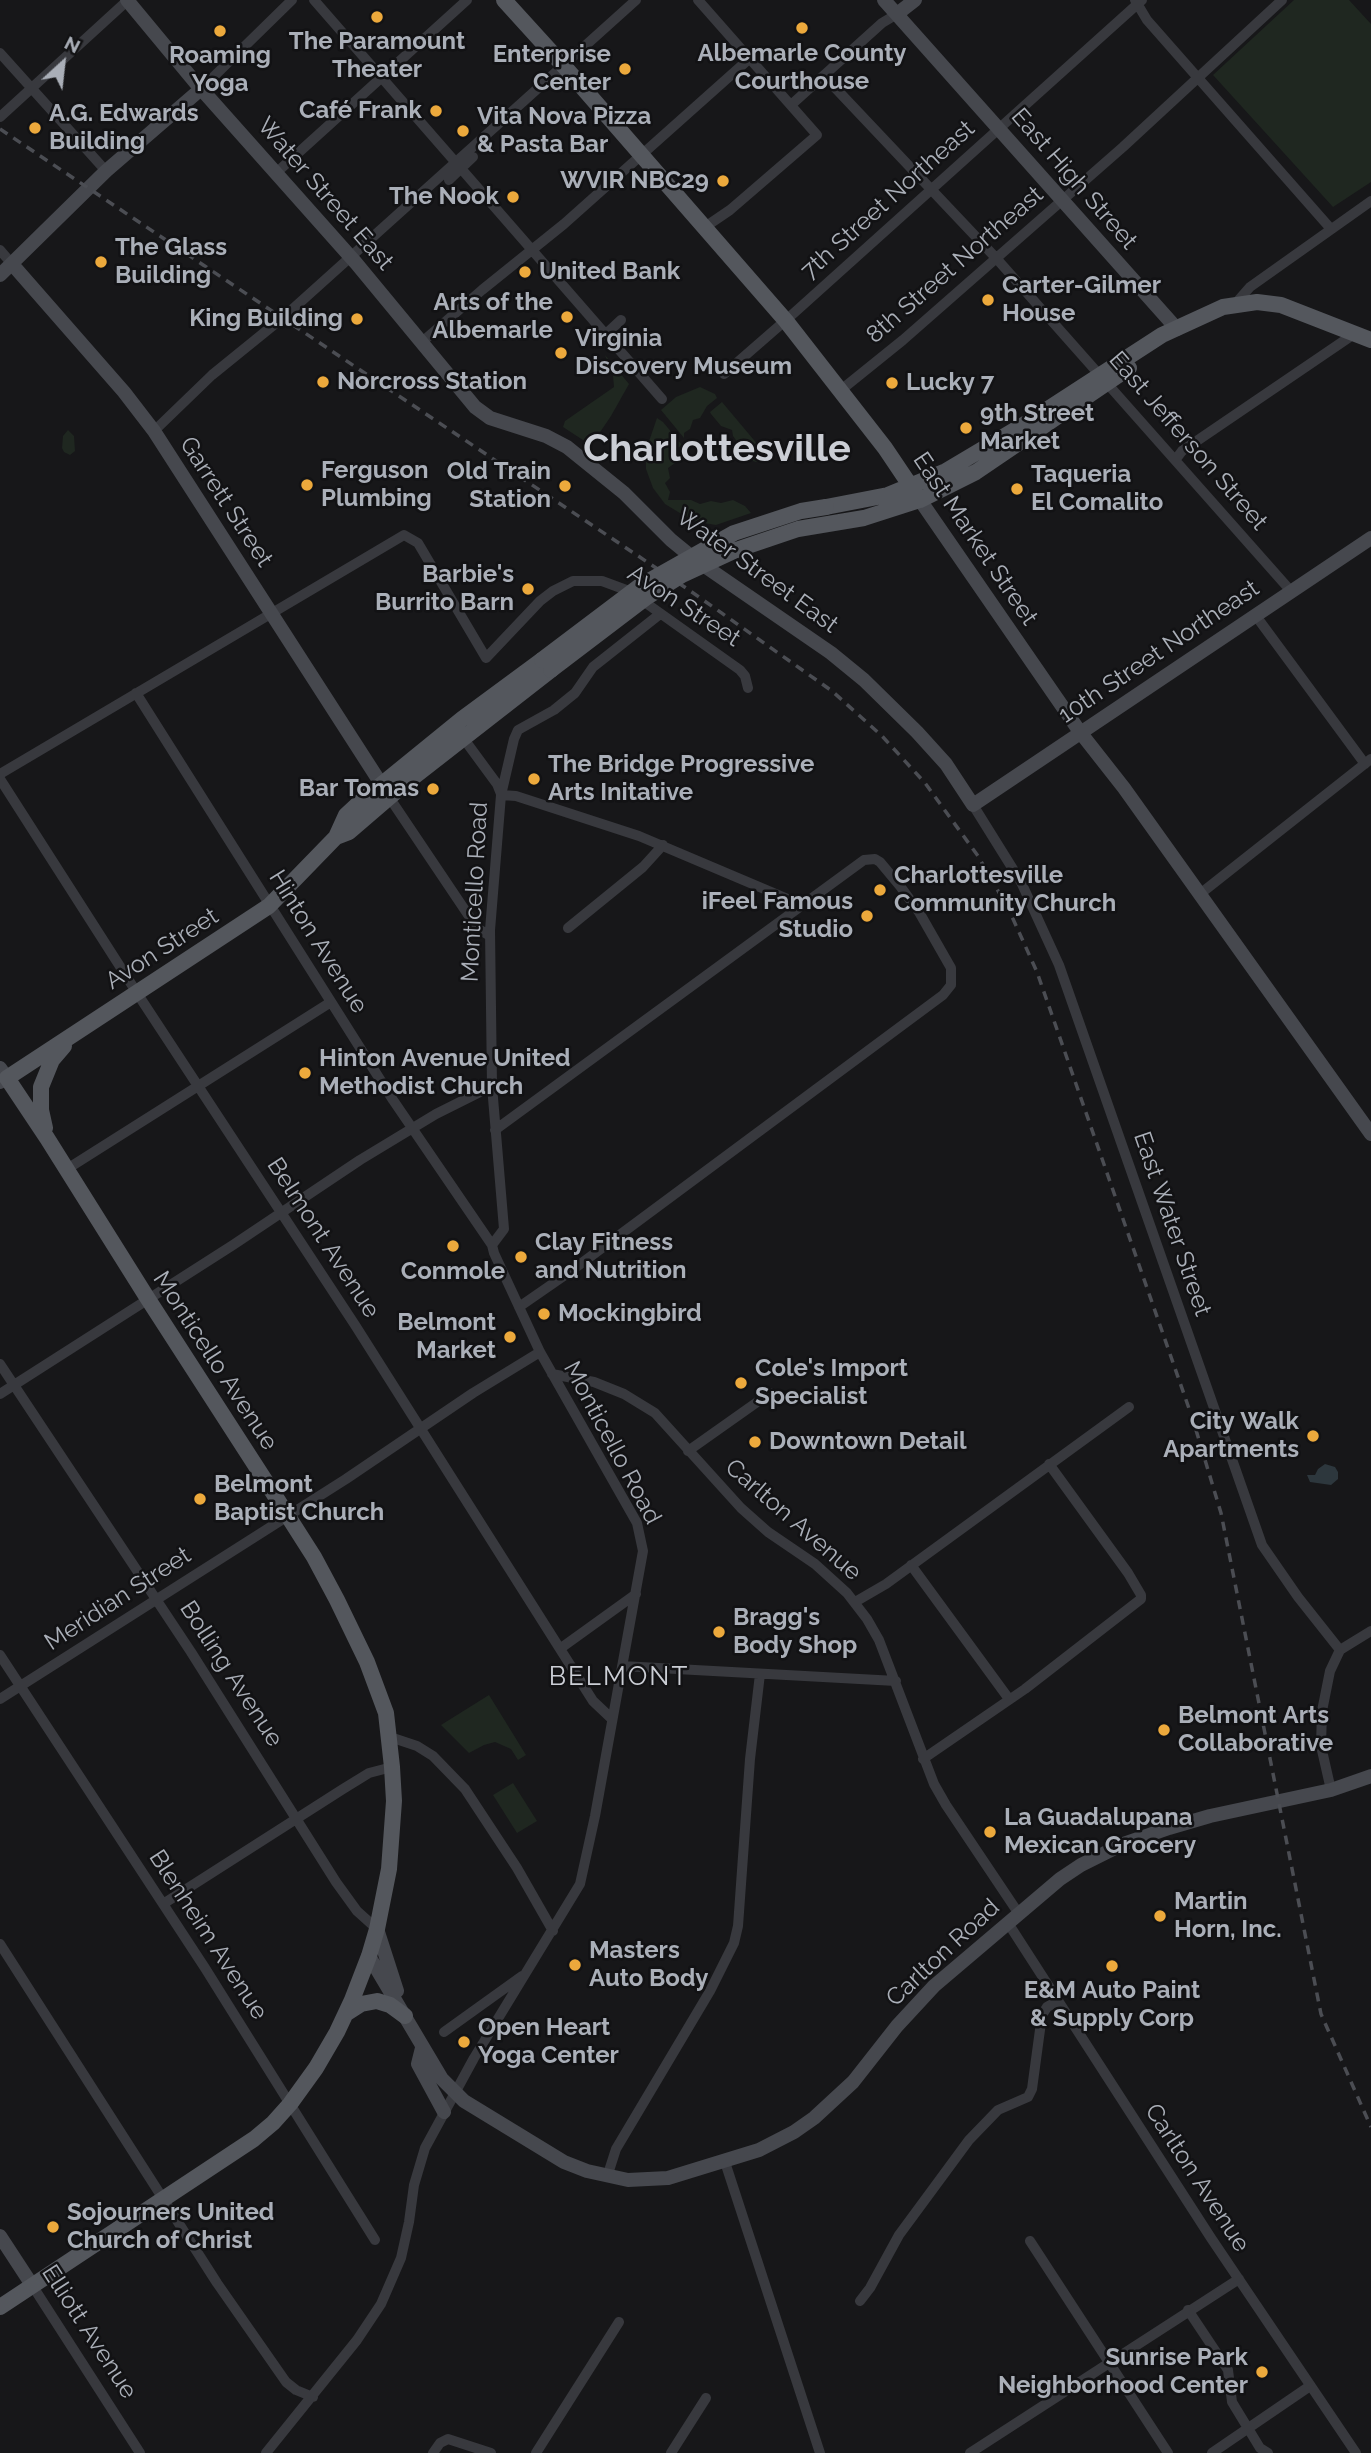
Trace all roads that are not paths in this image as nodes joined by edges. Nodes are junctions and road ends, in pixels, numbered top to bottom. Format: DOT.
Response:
graph roads {
  1 [pos="128,0"];
  2 [pos="292,0"];
  3 [pos="314,0"];
  4 [pos="467,0"];
  5 [pos="504,0"];
  6 [pos="636,0"];
  7 [pos="698,0"];
  8 [pos="884,0"];
  9 [pos="915,0"];
  10 [pos="1282,0"];
  11 [pos="1138,1"];
  12 [pos="897,14"];
  13 [pos="0,53"];
  14 [pos="749,60"];
  15 [pos="564,65"];
  16 [pos="824,76"];
  17 [pos="382,77"];
  18 [pos="1198,77"];
  19 [pos="32,88"];
  20 [pos="201,89"];
  21 [pos="791,105"];
  22 [pos="0,117"];
  23 [pos="999,129"];
  24 [pos="465,148"];
  25 [pos="640,155"];
  26 [pos="473,157"];
  27 [pos="456,164"];
  28 [pos="441,170"];
  29 [pos="106,171"];
  30 [pos="276,173"];
  31 [pos="449,180"];
  32 [pos="932,189"];
  33 [pos="1061,200"];
  34 [pos="1371,201"];
  35 [pos="705,227"];
  36 [pos="1331,229"];
  37 [pos="532,248"];
  38 [pos="0,250"];
  39 [pos="350,258"];
  40 [pos="996,258"];
  41 [pos="12,264"];
  42 [pos="0,275"];
  43 [pos="1236,303"];
  44 [pos="621,320"];
  45 [pos="786,321"];
  46 [pos="1177,329"];
  47 [pos="606,334"];
  48 [pos="1354,334"];
  49 [pos="1371,340"];
  50 [pos="422,342"];
  51 [pos="724,374"];
  52 [pos="1105,378"];
  53 [pos="841,390"];
  54 [pos="662,399"];
  55 [pos="154,431"];
  56 [pos="1176,459"];
  57 [pos="916,493"];
  58 [pos="1371,538"];
  59 [pos="1290,590"];
  60 [pos="271,613"];
  61 [pos="660,614"];
  62 [pos="1256,616"];
  63 [pos="547,665"];
  64 [pos="748,688"];
  65 [pos="136,692"];
  66 [pos="458,732"];
  67 [pos="1080,732"];
  68 [pos="1368,761"];
  69 [pos="0,777"];
  70 [pos="386,791"];
  71 [pos="502,795"];
  72 [pos="974,805"];
  73 [pos="663,845"];
  74 [pos="1200,894"];
  75 [pos="802,905"];
  76 [pos="269,906"];
  77 [pos="568,928"];
  78 [pos="490,936"];
  79 [pos="137,993"];
  80 [pos="331,1002"];
  81 [pos="75,1034"];
  82 [pos="2,1076"];
  83 [pos="199,1085"];
  84 [pos="492,1086"];
  85 [pos="412,1128"];
  86 [pos="495,1130"];
  87 [pos="1371,1134"];
  88 [pos="47,1138"];
  89 [pos="67,1169"];
  90 [pos="281,1213"];
  91 [pos="492,1245"];
  92 [pos="148,1299"];
  93 [pos="519,1307"];
  94 [pos="540,1352"];
  95 [pos="0,1364"];
  96 [pos="552,1374"];
  97 [pos="14,1385"];
  98 [pos="770,1393"];
  99 [pos="0,1394"];
  100 [pos="1129,1408"];
  101 [pos="421,1429"];
  102 [pos="688,1451"];
  103 [pos="1049,1464"];
  104 [pos="287,1515"];
  105 [pos="911,1565"];
  106 [pos="636,1594"];
  107 [pos="156,1600"];
  108 [pos="855,1602"];
  109 [pos="1371,1632"];
  110 [pos="561,1648"];
  111 [pos="1340,1650"];
  112 [pos="0,1655"];
  113 [pos="622,1666"];
  114 [pos="760,1674"];
  115 [pos="896,1681"];
  116 [pos="20,1686"];
  117 [pos="0,1699"];
  118 [pos="1009,1699"];
  119 [pos="612,1719"];
  120 [pos="390,1737"];
  121 [pos="923,1759"];
  122 [pos="393,1767"];
  123 [pos="1371,1776"];
  124 [pos="1331,1790"];
  125 [pos="297,1818"];
  126 [pos="163,1904"];
  127 [pos="1013,1919"];
  128 [pos="377,1929"];
  129 [pos="553,1931"];
  130 [pos="0,1944"];
  131 [pos="369,1956"];
  132 [pos="528,1972"];
  133 [pos="1058,2001"];
  134 [pos="345,2015"];
  135 [pos="405,2016"];
  136 [pos="444,2032"];
  137 [pos="422,2048"];
  138 [pos="454,2093"];
  139 [pos="290,2104"];
  140 [pos="444,2112"];
  141 [pos="725,2162"];
  142 [pos="607,2177"];
  143 [pos="164,2198"];
  144 [pos="0,2236"];
  145 [pos="375,2240"];
  146 [pos="1030,2241"];
  147 [pos="1239,2278"];
  148 [pos="32,2286"];
  149 [pos="860,2301"];
  150 [pos="0,2307"];
  151 [pos="1188,2310"];
  152 [pos="619,2322"];
  153 [pos="1108,2363"];
  154 [pos="1310,2386"];
  155 [pos="313,2397"];
  156 [pos="706,2398"];
  157 [pos="1247,2428"];
  158 [pos="977,2451"];
  159 [pos="140,2453"];
  160 [pos="266,2453"];
  161 [pos="433,2453"];
  162 [pos="491,2453"];
  163 [pos="537,2453"];
  164 [pos="671,2453"];
  165 [pos="820,2453"];
  166 [pos="1168,2453"];
  167 [pos="1212,2453"];
  168 [pos="1268,2453"];
  169 [pos="1356,2453"];
  1 -- 19 [label="street"];
  1 -- 20 [label="street, Water Street East"];
  2 -- 20 [label="street"];
  3 -- 17 [label="street"];
  4 -- 17 [label="street"];
  5 -- 15 [label="main road, East Market Street"];
  6 -- 15 [label="street"];
  7 -- 14 [label="street"];
  8 -- 12 [label="street, East High Street"];
  9 -- 12 [label="street"];
  10 -- 18 [label="street, 8th Street Northeast"];
  11 -- 18 [label="street"];
  11 -- 23 [label="street, 7th Street Northeast"];
  12 -- 16 [label="street"];
  12 -- 23 [label="street, East High Street"];
  13 -- 19 [label="street"];
  14 -- 21 [label="street"];
  14 -- 25 [label="street"];
  15 -- 25 [label="main road, East Market Street"];
  15 -- 27 [label="street"];
  16 -- 21 [label="street"];
  16 -- 32 [label="street, East Jefferson Street"];
  17 -- 27 [label="street"];
  17 -- 30 [label="street"];
  18 -- 33 [label="street, 8th Street Northeast"];
  18 -- 36 [label="street"];
  19 -- 22 [label="street"];
  19 -- 29 [label="street"];
  20 -- 29 [label="street"];
  20 -- 30 [label="street, Water Street East"];
  21 -- 35 [label="street"];
  23 -- 32 [label="street, 7th Street Northeast"];
  23 -- 33 [label="street, East High Street"];
  24 -- 27 [label="street"];
  25 -- 35 [label="main road, East Market Street"];
  25 -- 37 [label="street"];
  26 -- 27 [label="street"];
  27 -- 28 [label="street"];
  27 -- 31 [label="street"];
  27 -- 37 [label="street"];
  27 -- 39 [label="street"];
  29 -- 41 [label="street"];
  30 -- 39 [label="street, Water Street East"];
  32 -- 40 [label="street, East Jefferson Street"];
  32 -- 45 [label="street, 7th Street Northeast"];
  33 -- 40 [label="street, 8th Street Northeast"];
  33 -- 46 [label="street, East High Street"];
  34 -- 36 [label="street"];
  35 -- 45 [label="main road, East Market Street"];
  36 -- 43 [label="street"];
  37 -- 47 [label="street"];
  37 -- 50 [label="street"];
  38 -- 41 [label="street, Garrett Street"];
  39 -- 50 [label="street, Water Street East"];
  39 -- 55 [label="street"];
  40 -- 52 [label="street, East Jefferson Street"];
  40 -- 53 [label="street, 8th Street Northeast"];
  41 -- 42 [label="street"];
  41 -- 55 [label="street, Garrett Street"];
  43 -- 46 [label="main road"];
  43 -- 48 [label="main road"];
  44 -- 47 [label="street"];
  45 -- 51 [label="street, 7th Street Northeast"];
  45 -- 53 [label="main road, East Market Street"];
  46 -- 52 [label="main road"];
  47 -- 54 [label="street"];
  48 -- 49 [label="main road"];
  48 -- 56 [label="street"];
  50 -- 72 [label="street, Water Street East"];
  52 -- 56 [label="street, East Jefferson Street"];
  52 -- 57 [label="main road"];
  53 -- 57 [label="main road, East Market Street"];
  55 -- 60 [label="street, Garrett Street"];
  56 -- 59 [label="street, East Jefferson Street"];
  57 -- 63 [label="main road, bridge"];
  57 -- 63 [label="main road, bridge"];
  57 -- 67 [label="street, East Market Street"];
  58 -- 59 [label="street, 10th Street Northeast"];
  59 -- 62 [label="street, 10th Street Northeast"];
  60 -- 61 [label="street, Avon Street"];
  60 -- 65 [label="street"];
  60 -- 70 [label="street, Garrett Street"];
  61 -- 64 [label="street, Avon Street"];
  61 -- 71 [label="street, Monticello Road"];
  62 -- 67 [label="street, 10th Street Northeast"];
  62 -- 68 [label="street"];
  63 -- 66 [label="main road, Avon Street"];
  65 -- 69 [label="street"];
  65 -- 76 [label="street, Hinton Avenue"];
  66 -- 70 [label="main road, Avon Street"];
  66 -- 71 [label="street"];
  67 -- 72 [label="street, 10th Street Northeast"];
  67 -- 74 [label="street, East Market Street"];
  68 -- 74 [label="street"];
  69 -- 79 [label="street, Belmont Avenue"];
  70 -- 76 [label="main road, Avon Street"];
  70 -- 78 [label="street"];
  71 -- 73 [label="street"];
  71 -- 78 [label="street, Monticello Road"];
  72 -- 111 [label="street, East Water Street"];
  73 -- 75 [label="street"];
  73 -- 77 [label="street"];
  74 -- 87 [label="street, East Market Street"];
  75 -- 86 [label="street"];
  75 -- 93 [label="street"];
  76 -- 79 [label="main road, Avon Street"];
  76 -- 80 [label="street, Hinton Avenue"];
  78 -- 84 [label="street, Monticello Road"];
  79 -- 81 [label="main road, Avon Street"];
  79 -- 83 [label="street, Belmont Avenue"];
  80 -- 83 [label="street"];
  80 -- 85 [label="street, Hinton Avenue"];
  81 -- 82 [label="main road, Avon Street"];
  81 -- 88 [label="main road"];
  82 -- 88 [label="main road, Monticello Avenue"];
  83 -- 89 [label="street"];
  83 -- 90 [label="street, Belmont Avenue"];
  84 -- 85 [label="street"];
  84 -- 86 [label="street, Monticello Road"];
  85 -- 90 [label="street"];
  85 -- 91 [label="street, Hinton Avenue"];
  86 -- 91 [label="street, Monticello Road"];
  88 -- 89 [label="main road, Monticello Avenue"];
  89 -- 92 [label="main road, Monticello Avenue"];
  90 -- 92 [label="street"];
  90 -- 101 [label="street, Belmont Avenue"];
  91 -- 93 [label="street, Monticello Road"];
  92 -- 97 [label="street"];
  92 -- 104 [label="main road, Monticello Avenue"];
  93 -- 94 [label="street, Monticello Road"];
  94 -- 96 [label="street, Monticello Road"];
  94 -- 101 [label="street, Meridian Street"];
  95 -- 97 [label="street, Bolling Avenue"];
  96 -- 102 [label="street, Carlton Avenue"];
  96 -- 106 [label="street, Monticello Road"];
  97 -- 99 [label="street"];
  97 -- 107 [label="street, Bolling Avenue"];
  98 -- 102 [label="street"];
  100 -- 103 [label="street"];
  101 -- 104 [label="street, Meridian Street"];
  101 -- 110 [label="street, Belmont Avenue"];
  102 -- 108 [label="street, Carlton Avenue"];
  103 -- 105 [label="street"];
  103 -- 118 [label="street"];
  104 -- 107 [label="street, Meridian Street"];
  104 -- 120 [label="main road, Monticello Avenue"];
  105 -- 108 [label="street"];
  105 -- 118 [label="street"];
  106 -- 110 [label="street"];
  106 -- 113 [label="street, Monticello Road"];
  107 -- 116 [label="street, Meridian Street"];
  107 -- 125 [label="street, Bolling Avenue"];
  108 -- 115 [label="street, Carlton Avenue"];
  109 -- 111 [label="street"];
  110 -- 119 [label="street, Belmont Avenue"];
  111 -- 124 [label="street"];
  112 -- 116 [label="street, Blenheim Avenue"];
  113 -- 114 [label="street"];
  113 -- 119 [label="street, Monticello Road"];
  114 -- 115 [label="street"];
  114 -- 142 [label="street"];
  115 -- 121 [label="street, Carlton Avenue"];
  116 -- 117 [label="street, Meridian Street"];
  116 -- 126 [label="street, Blenheim Avenue"];
  118 -- 121 [label="street"];
  119 -- 129 [label="street, Monticello Road"];
  120 -- 122 [label="main road, Monticello Avenue"];
  120 -- 129 [label="street"];
  121 -- 127 [label="street, Carlton Avenue"];
  122 -- 125 [label="street"];
  122 -- 128 [label="main road, Monticello Avenue"];
  123 -- 124 [label="street, Carlton Road"];
  124 -- 127 [label="street, Carlton Road"];
  125 -- 126 [label="street"];
  125 -- 128 [label="street, Bolling Avenue"];
  126 -- 139 [label="street, Blenheim Avenue"];
  127 -- 133 [label="street, Carlton Avenue"];
  127 -- 141 [label="street, Carlton Road"];
  128 -- 131 [label="main road, Monticello Avenue"];
  128 -- 135 [label="street, Bolling Avenue"];
  129 -- 132 [label="street, Monticello Road"];
  130 -- 143 [label="street"];
  131 -- 134 [label="main road, Monticello Avenue"];
  131 -- 135 [label="street, Bolling Avenue"];
  132 -- 136 [label="street"];
  132 -- 138 [label="street, Monticello Road"];
  133 -- 147 [label="street, Carlton Avenue"];
  133 -- 149 [label="street"];
  134 -- 135 [label="main road"];
  134 -- 139 [label="main road, Monticello Avenue"];
  135 -- 137 [label="street, Bolling Avenue"];
  137 -- 138 [label="street, Bolling Avenue"];
  137 -- 140 [label="street"];
  138 -- 140 [label="street, Monticello Road"];
  138 -- 142 [label="street, Carlton Road"];
  139 -- 143 [label="main road, Monticello Avenue"];
  139 -- 145 [label="street, Blenheim Avenue"];
  140 -- 155 [label="street, Monticello Road"];
  141 -- 142 [label="street, Carlton Road"];
  141 -- 165 [label="street"];
  143 -- 148 [label="main road, Monticello Avenue"];
  143 -- 155 [label="street"];
  144 -- 148 [label="street, Elliott Avenue"];
  146 -- 153 [label="street"];
  147 -- 151 [label="street"];
  147 -- 154 [label="street, Carlton Avenue"];
  148 -- 150 [label="main road, Monticello Avenue"];
  148 -- 159 [label="street, Elliott Avenue"];
  151 -- 153 [label="street"];
  151 -- 157 [label="street"];
  152 -- 163 [label="street"];
  153 -- 158 [label="street"];
  153 -- 166 [label="street"];
  154 -- 157 [label="street"];
  154 -- 169 [label="street, Carlton Avenue"];
  155 -- 160 [label="street, Monticello Road"];
  156 -- 164 [label="street"];
  157 -- 167 [label="street"];
  157 -- 168 [label="street"];
  161 -- 162 [label="street"];
}
